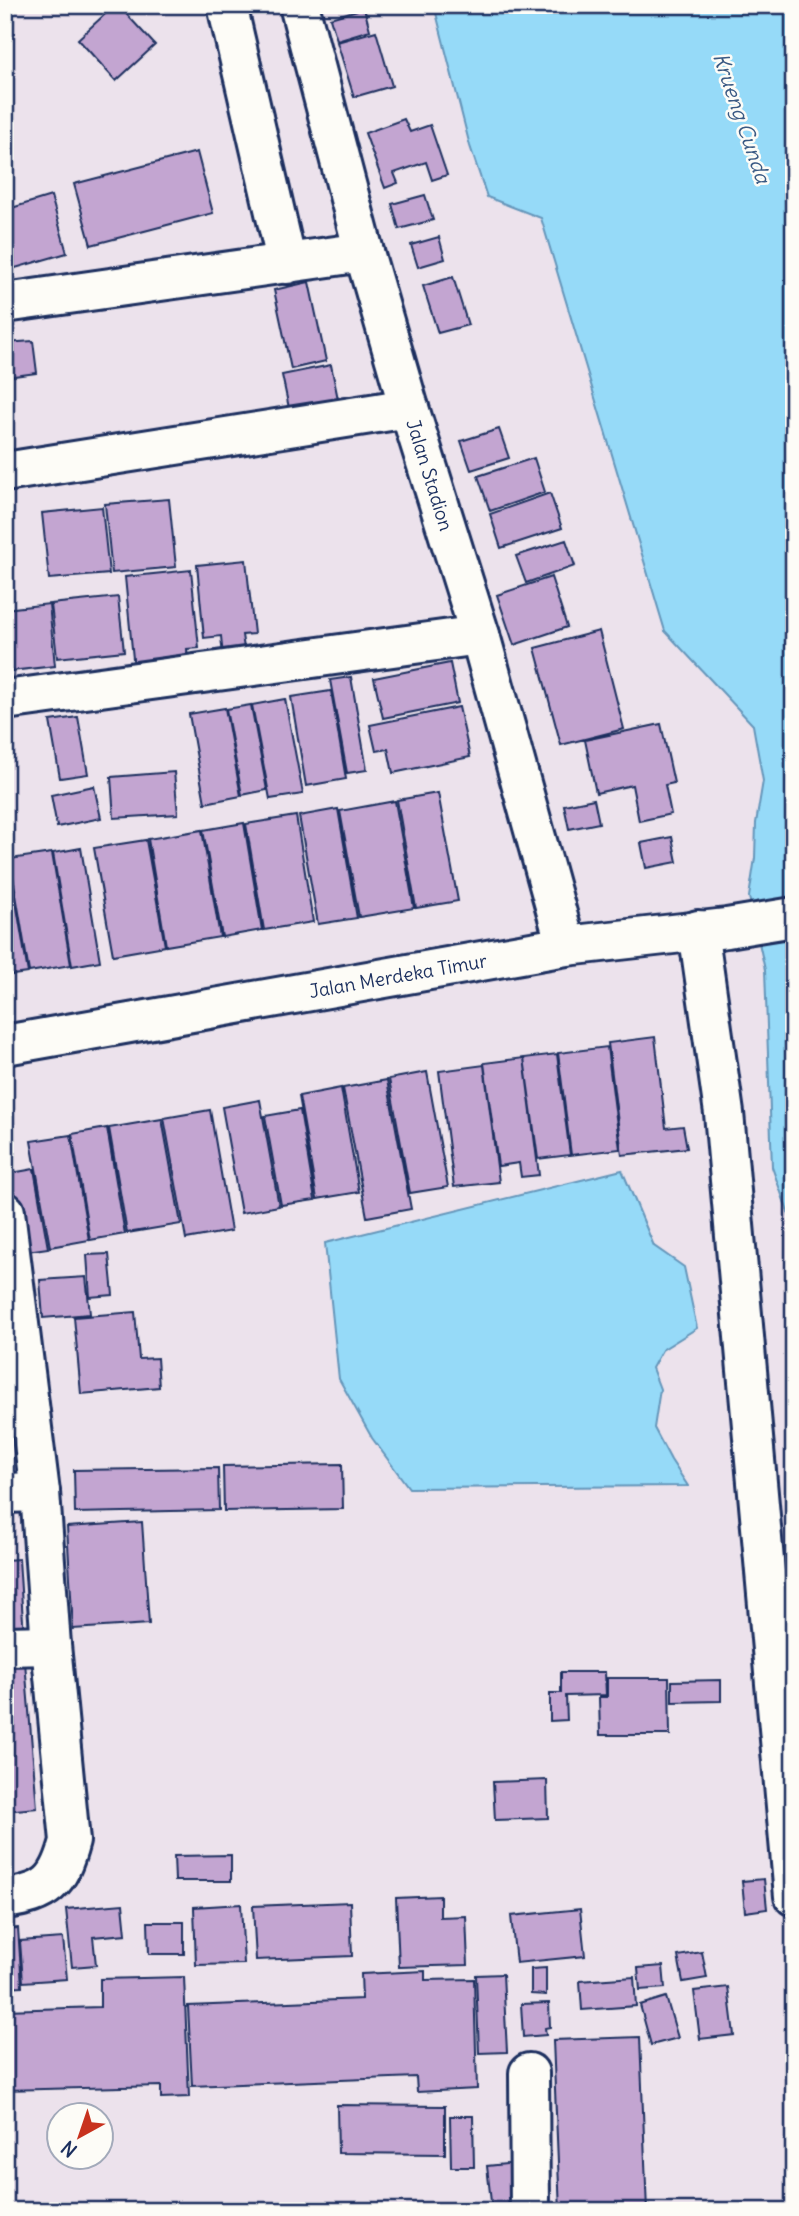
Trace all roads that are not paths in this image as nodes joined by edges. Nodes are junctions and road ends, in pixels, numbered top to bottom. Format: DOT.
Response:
graph roads {
  1 [pos="227,5"];
  2 [pos="299,5"];
  3 [pos="364,252"];
  4 [pos="287,264"];
  5 [pos="5,303"];
  6 [pos="409,408"];
  7 [pos="5,472"];
  8 [pos="480,635"];
  9 [pos="5,700"];
  10 [pos="794,918"];
  11 [pos="712,929"];
  12 [pos="566,946"];
  13 [pos="5,1045"];
  14 [pos="5,1212"];
  15 [pos="22,1493"];
  16 [pos="51,1645"];
  17 [pos="5,1646"];
  18 [pos="794,1896"];
  19 [pos="5,1899"];
  20 [pos="529,2073"];
  21 [pos="530,2211"];
  1 -- 4 [label="street"];
  2 -- 3 [label="street, Jalan Stadion"];
  3 -- 4 [label="street"];
  3 -- 6 [label="street, Jalan Stadion"];
  4 -- 5 [label="street"];
  6 -- 7 [label="street"];
  6 -- 8 [label="street, Jalan Stadion"];
  8 -- 9 [label="street"];
  8 -- 12 [label="street, Jalan Stadion"];
  10 -- 11 [label="street, Jalan Merdeka Timur"];
  11 -- 12 [label="street, Jalan Merdeka Timur"];
  11 -- 18 [label="street"];
  12 -- 13 [label="street, Jalan Merdeka Timur"];
  14 -- 15 [label="street"];
  15 -- 16 [label="street"];
  16 -- 17 [label="street"];
  16 -- 19 [label="street"];
  20 -- 21 [label="street"];
}
